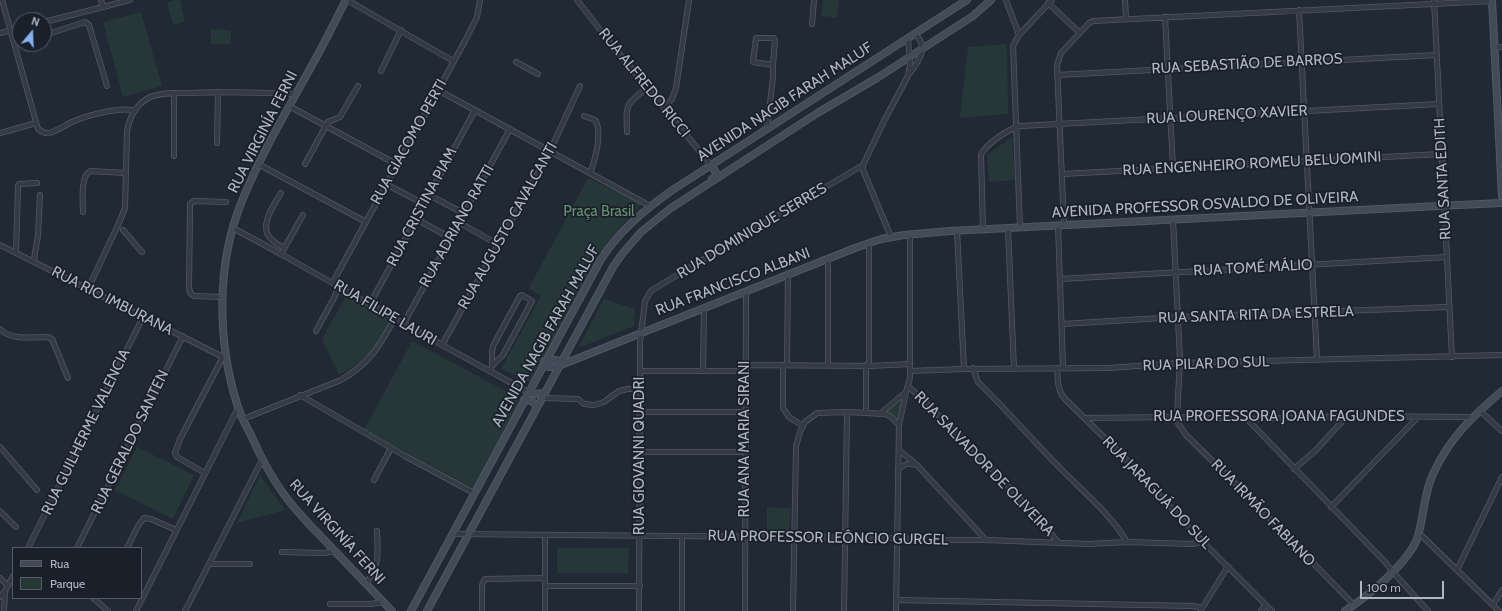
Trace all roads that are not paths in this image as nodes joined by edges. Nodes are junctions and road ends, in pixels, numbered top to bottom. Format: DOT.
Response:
graph roads {
  1 [pos="2,0"];
  2 [pos="102,0"];
  3 [pos="130,0"];
  4 [pos="346,0"];
  5 [pos="480,0"];
  6 [pos="577,0"];
  7 [pos="689,0"];
  8 [pos="814,0"];
  9 [pos="992,0"];
  10 [pos="1006,0"];
  11 [pos="1125,0"];
  12 [pos="1492,0"];
  13 [pos="965,1"];
  14 [pos="1050,2"];
  15 [pos="1434,2"];
  16 [pos="103,7"];
  17 [pos="1299,10"];
  18 [pos="1165,16"];
  19 [pos="1126,19"];
  20 [pos="52,20"];
  21 [pos="812,24"];
  22 [pos="10,30"];
  23 [pos="401,30"];
  24 [pos="0,33"];
  25 [pos="52,33"];
  26 [pos="1080,33"];
  27 [pos="914,34"];
  28 [pos="1019,35"];
  29 [pos="908,38"];
  30 [pos="1502,47"];
  31 [pos="922,48"];
  32 [pos="1495,48"];
  33 [pos="1436,55"];
  34 [pos="909,56"];
  35 [pos="453,61"];
  36 [pos="1302,61"];
  37 [pos="516,62"];
  38 [pos="773,66"];
  39 [pos="1168,68"];
  40 [pos="381,71"];
  41 [pos="538,74"];
  42 [pos="1057,75"];
  43 [pos="908,76"];
  44 [pos="107,86"];
  45 [pos="358,86"];
  46 [pos="580,86"];
  47 [pos="647,88"];
  48 [pos="438,90"];
  49 [pos="218,92"];
  50 [pos="174,93"];
  51 [pos="296,94"];
  52 [pos="1439,104"];
  53 [pos="289,106"];
  54 [pos="664,108"];
  55 [pos="475,110"];
  56 [pos="135,111"];
  57 [pos="1305,111"];
  58 [pos="584,116"];
  59 [pos="1170,118"];
  60 [pos="36,123"];
  61 [pos="1060,125"];
  62 [pos="326,126"];
  63 [pos="1016,127"];
  64 [pos="510,129"];
  65 [pos="767,129"];
  66 [pos="627,132"];
  67 [pos="0,133"];
  68 [pos="1501,141"];
  69 [pos="217,143"];
  70 [pos="550,151"];
  71 [pos="1441,154"];
  72 [pos="174,156"];
  73 [pos="1307,161"];
  74 [pos="258,164"];
  75 [pos="306,164"];
  76 [pos="396,164"];
  77 [pos="711,165"];
  78 [pos="864,165"];
  79 [pos="1173,167"];
  80 [pos="590,172"];
  81 [pos="126,173"];
  82 [pos="1062,174"];
  83 [pos="711,182"];
  84 [pos="38,183"];
  85 [pos="386,184"];
  86 [pos="281,193"];
  87 [pos="40,194"];
  88 [pos="429,194"];
  89 [pos="1502,196"];
  90 [pos="226,202"];
  91 [pos="1502,203"];
  92 [pos="424,204"];
  93 [pos="650,206"];
  94 [pos="1444,206"];
  95 [pos="83,212"];
  96 [pos="1310,213"];
  97 [pos="464,214"];
  98 [pos="303,215"];
  99 [pos="416,219"];
  100 [pos="1173,220"];
  101 [pos="366,222"];
  102 [pos="460,223"];
  103 [pos="1061,225"];
  104 [pos="1020,227"];
  105 [pos="121,228"];
  106 [pos="233,228"];
  107 [pos="1008,228"];
  108 [pos="983,229"];
  109 [pos="957,231"];
  110 [pos="910,234"];
  111 [pos="891,237"];
  112 [pos="451,238"];
  113 [pos="497,244"];
  114 [pos="869,244"];
  115 [pos="0,245"];
  116 [pos="284,248"];
  117 [pos="142,252"];
  118 [pos="16,253"];
  119 [pos="281,254"];
  120 [pos="1447,257"];
  121 [pos="828,259"];
  122 [pos="34,262"];
  123 [pos="1312,264"];
  124 [pos="1176,272"];
  125 [pos="788,275"];
  126 [pos="1060,279"];
  127 [pos="333,282"];
  128 [pos="338,286"];
  129 [pos="88,289"];
  130 [pos="746,292"];
  131 [pos="223,297"];
  132 [pos="644,301"];
  133 [pos="370,304"];
  134 [pos="1449,307"];
  135 [pos="704,308"];
  136 [pos="1315,312"];
  137 [pos="143,317"];
  138 [pos="1178,317"];
  139 [pos="395,318"];
  140 [pos="404,323"];
  141 [pos="1062,324"];
  142 [pos="0,329"];
  143 [pos="316,331"];
  144 [pos="641,332"];
  145 [pos="183,336"];
  146 [pos="442,346"];
  147 [pos="224,355"];
  148 [pos="1502,355"];
  149 [pos="1452,357"];
  150 [pos="1317,360"];
  151 [pos="545,362"];
  152 [pos="563,363"];
  153 [pos="1180,363"];
  154 [pos="910,364"];
  155 [pos="745,365"];
  156 [pos="785,365"];
  157 [pos="828,365"];
  158 [pos="492,366"];
  159 [pos="867,366"];
  160 [pos="972,368"];
  161 [pos="1060,368"];
  162 [pos="964,369"];
  163 [pos="1014,369"];
  164 [pos="490,371"];
  165 [pos="640,371"];
  166 [pos="703,371"];
  167 [pos="910,371"];
  168 [pos="746,372"];
  169 [pos="68,378"];
  170 [pos="908,386"];
  171 [pos="640,389"];
  172 [pos="1502,391"];
  173 [pos="528,392"];
  174 [pos="906,392"];
  175 [pos="300,395"];
  176 [pos="543,395"];
  177 [pos="524,400"];
  178 [pos="537,407"];
  179 [pos="238,408"];
  180 [pos="1480,410"];
  181 [pos="640,412"];
  182 [pos="746,412"];
  183 [pos="847,412"];
  184 [pos="866,413"];
  185 [pos="880,414"];
  186 [pos="1347,416"];
  187 [pos="1418,416"];
  188 [pos="1176,417"];
  189 [pos="1472,417"];
  190 [pos="243,418"];
  191 [pos="1086,418"];
  192 [pos="1247,419"];
  193 [pos="899,424"];
  194 [pos="803,426"];
  195 [pos="1502,432"];
  196 [pos="0,446"];
  197 [pos="391,448"];
  198 [pos="899,450"];
  199 [pos="640,452"];
  200 [pos="746,452"];
  201 [pos="262,460"];
  202 [pos="917,465"];
  203 [pos="1294,469"];
  204 [pos="898,470"];
  205 [pos="205,472"];
  206 [pos="1502,477"];
  207 [pos="374,480"];
  208 [pos="37,490"];
  209 [pos="474,493"];
  210 [pos="1331,507"];
  211 [pos="0,511"];
  212 [pos="16,527"];
  213 [pos="176,530"];
  214 [pos="377,531"];
  215 [pos="1419,533"];
  216 [pos="452,534"];
  217 [pos="468,535"];
  218 [pos="546,535"];
  219 [pos="640,536"];
  220 [pos="682,536"];
  221 [pos="745,536"];
  222 [pos="794,536"];
  223 [pos="845,537"];
  224 [pos="897,538"];
  225 [pos="986,540"];
  226 [pos="1127,542"];
  227 [pos="1203,542"];
  228 [pos="1059,543"];
  229 [pos="29,546"];
  230 [pos="78,547"];
  231 [pos="128,547"];
  232 [pos="334,550"];
  233 [pos="282,552"];
  234 [pos="209,564"];
  235 [pos="250,564"];
  236 [pos="1228,566"];
  237 [pos="1457,570"];
  238 [pos="1392,572"];
  239 [pos="0,578"];
  240 [pos="12,578"];
  241 [pos="545,578"];
  242 [pos="366,584"];
  243 [pos="545,586"];
  244 [pos="640,586"];
  245 [pos="7,588"];
  246 [pos="1502,590"];
  247 [pos="0,596"];
  248 [pos="93,599"];
  249 [pos="101,599"];
  250 [pos="142,599"];
  251 [pos="142,599"];
  252 [pos="896,600"];
  253 [pos="383,602"];
  254 [pos="99,603"];
  255 [pos="330,604"];
  256 [pos="1265,605"];
  257 [pos="1354,605"];
  258 [pos="1493,605"];
  259 [pos="1201,610"];
  260 [pos="4,611"];
  261 [pos="108,611"];
  262 [pos="136,611"];
  263 [pos="186,611"];
  264 [pos="392,611"];
  265 [pos="411,611"];
  266 [pos="427,611"];
  267 [pos="482,611"];
  268 [pos="545,611"];
  269 [pos="640,611"];
  270 [pos="682,611"];
  271 [pos="745,611"];
  272 [pos="793,611"];
  273 [pos="844,611"];
  274 [pos="896,611"];
  275 [pos="1262,611"];
  276 [pos="1272,611"];
  277 [pos="1345,611"];
  278 [pos="1428,611"];
  279 [pos="1500,611"];
  1 -- 22 [label="street"];
  2 -- 16 [label="street"];
  3 -- 16 [label="street"];
  4 -- 23 [label="street"];
  4 -- 51 [label="main road, RUA VIRGINÍA FERNI"];
  5 -- 35 [label="street, RUA GIACOMO PERTI"];
  6 -- 47 [label="street, RUA ALFREDO RICCI"];
  7 -- 54 [label="street"];
  8 -- 21 [label="street"];
  9 -- 31 [label="main road, AVENIDA NAGIB FARAH MALUF"];
  10 -- 28 [label="street"];
  11 -- 19 [label="street"];
  12 -- 15 [label="street, RUA JARAGUÁ DO SUL"];
  12 -- 32 [label="main road"];
  13 -- 27 [label="main road, AVENIDA NAGIB FARAH MALUF"];
  14 -- 26 [label="street"];
  14 -- 28 [label="street"];
  15 -- 17 [label="street, RUA JARAGUÁ DO SUL"];
  15 -- 33 [label="street, RUA SANTA EDITH"];
  16 -- 20 [label="street"];
  17 -- 18 [label="street, RUA JARAGUÁ DO SUL"];
  17 -- 36 [label="street"];
  18 -- 19 [label="street, RUA JARAGUÁ DO SUL"];
  18 -- 39 [label="street"];
  19 -- 26 [label="street, RUA JARAGUÁ DO SUL"];
  22 -- 24 [label="street"];
  22 -- 60 [label="street"];
  23 -- 35 [label="street"];
  23 -- 40 [label="street"];
  25 -- 44 [label="street"];
  26 -- 42 [label="street, RUA JARAGUÁ DO SUL"];
  27 -- 29 [label="main road, AVENIDA NAGIB FARAH MALUF"];
  27 -- 31 [label="street"];
  28 -- 63 [label="street"];
  29 -- 34 [label="street"];
  29 -- 65 [label="main road, AVENIDA NAGIB FARAH MALUF"];
  30 -- 32 [label="street"];
  31 -- 34 [label="main road, AVENIDA NAGIB FARAH MALUF"];
  31 -- 43 [label="street"];
  32 -- 68 [label="main road"];
  33 -- 36 [label="street, RUA SEBASTIÃO DE BARROS"];
  33 -- 52 [label="street, RUA SANTA EDITH"];
  34 -- 43 [label="street"];
  34 -- 83 [label="main road, AVENIDA NAGIB FARAH MALUF"];
  35 -- 48 [label="street, RUA GIACOMO PERTI"];
  36 -- 39 [label="street, RUA SEBASTIÃO DE BARROS"];
  36 -- 57 [label="street"];
  37 -- 41 [label="street"];
  38 -- 38 [label="street"];
  38 -- 65 [label="street"];
  39 -- 42 [label="street, RUA SEBASTIÃO DE BARROS"];
  39 -- 59 [label="street"];
  42 -- 61 [label="street, RUA JARAGUÁ DO SUL"];
  43 -- 78 [label="street"];
  45 -- 62 [label="street"];
  46 -- 70 [label="street, RUA AUGUSTO CAVALCANTI"];
  47 -- 54 [label="street, RUA ALFREDO RICCI"];
  47 -- 66 [label="street"];
  48 -- 55 [label="street"];
  48 -- 76 [label="street, RUA GIACOMO PERTI"];
  49 -- 50 [label="street"];
  49 -- 51 [label="street"];
  49 -- 69 [label="street"];
  50 -- 56 [label="street"];
  50 -- 72 [label="street"];
  51 -- 53 [label="main road, RUA VIRGINÍA FERNI"];
  52 -- 57 [label="street, RUA LOURENÇO XAVIER"];
  52 -- 71 [label="street, RUA SANTA EDITH"];
  53 -- 62 [label="street"];
  53 -- 74 [label="main road, RUA VIRGINÍA FERNI"];
  54 -- 77 [label="street, RUA ALFREDO RICCI"];
  55 -- 64 [label="street"];
  55 -- 88 [label="street, RUA CRISTINA PIAM"];
  56 -- 60 [label="street"];
  56 -- 81 [label="street"];
  57 -- 59 [label="street, RUA LOURENÇO XAVIER"];
  57 -- 73 [label="street"];
  58 -- 80 [label="street"];
  59 -- 61 [label="street, RUA LOURENÇO XAVIER"];
  59 -- 79 [label="street"];
  60 -- 67 [label="street"];
  61 -- 63 [label="street, RUA LOURENÇO XAVIER"];
  61 -- 82 [label="street, RUA JARAGUÁ DO SUL"];
  62 -- 75 [label="street"];
  62 -- 76 [label="street"];
  63 -- 104 [label="street"];
  63 -- 108 [label="street"];
  64 -- 70 [label="street"];
  64 -- 97 [label="street, RUA ADRIANO RATTI"];
  65 -- 77 [label="main road, AVENIDA NAGIB FARAH MALUF"];
  68 -- 89 [label="main road"];
  70 -- 80 [label="street"];
  70 -- 113 [label="street, RUA AUGUSTO CAVALCANTI"];
  71 -- 73 [label="street, RUA ENGENHEIRO ROMEU BELUOMINI"];
  71 -- 94 [label="street, RUA SANTA EDITH"];
  73 -- 79 [label="street, RUA ENGENHEIRO ROMEU BELUOMINI"];
  73 -- 96 [label="street"];
  74 -- 101 [label="street"];
  74 -- 106 [label="main road, RUA VIRGINÍA FERNI"];
  76 -- 85 [label="street, RUA GIACOMO PERTI"];
  77 -- 83 [label="main road"];
  77 -- 93 [label="main road, AVENIDA NAGIB FARAH MALUF"];
  78 -- 111 [label="street"];
  78 -- 132 [label="street, RUA DOMINIQUE SERRES"];
  79 -- 82 [label="street, RUA ENGENHEIRO ROMEU BELUOMINI"];
  80 -- 93 [label="street"];
  81 -- 95 [label="street"];
  81 -- 105 [label="street"];
  82 -- 103 [label="street, RUA JARAGUÁ DO SUL"];
  83 -- 152 [label="main road, AVENIDA NAGIB FARAH MALUF"];
  84 -- 118 [label="street"];
  85 -- 92 [label="street"];
  85 -- 101 [label="street, RUA GIACOMO PERTI"];
  86 -- 116 [label="street"];
  87 -- 122 [label="street"];
  88 -- 92 [label="street, RUA CRISTINA PIAM"];
  88 -- 97 [label="street"];
  90 -- 131 [label="street"];
  91 -- 94 [label="main road, AVENIDA PROFESSOR OSVALDO DE OLIVEIRA"];
  92 -- 99 [label="street, RUA CRISTINA PIAM"];
  93 -- 151 [label="main road, AVENIDA NAGIB FARAH MALUF"];
  94 -- 96 [label="main road, AVENIDA PROFESSOR OSVALDO DE OLIVEIRA"];
  94 -- 120 [label="street, RUA SANTA EDITH"];
  96 -- 100 [label="main road, AVENIDA PROFESSOR OSVALDO DE OLIVEIRA"];
  96 -- 123 [label="street"];
  97 -- 102 [label="street, RUA ADRIANO RATTI"];
  98 -- 116 [label="street"];
  99 -- 112 [label="street"];
  99 -- 133 [label="street, RUA CRISTINA PIAM"];
  100 -- 103 [label="main road, AVENIDA PROFESSOR OSVALDO DE OLIVEIRA"];
  100 -- 124 [label="street"];
  101 -- 127 [label="street, RUA GIACOMO PERTI"];
  102 -- 112 [label="street, RUA ADRIANO RATTI"];
  102 -- 113 [label="street"];
  103 -- 104 [label="main road, AVENIDA PROFESSOR OSVALDO DE OLIVEIRA"];
  103 -- 126 [label="street, RUA JARAGUÁ DO SUL"];
  104 -- 107 [label="main road, AVENIDA PROFESSOR OSVALDO DE OLIVEIRA"];
  105 -- 117 [label="street"];
  105 -- 129 [label="street"];
  106 -- 119 [label="street, RUA FILIPE LAURI"];
  106 -- 131 [label="main road, RUA VIRGINÍA FERNI"];
  107 -- 108 [label="main road, AVENIDA PROFESSOR OSVALDO DE OLIVEIRA"];
  107 -- 163 [label="street"];
  108 -- 109 [label="main road, AVENIDA PROFESSOR OSVALDO DE OLIVEIRA"];
  109 -- 110 [label="main road, AVENIDA PROFESSOR OSVALDO DE OLIVEIRA"];
  109 -- 162 [label="street"];
  110 -- 111 [label="main road, RUA FRANCISCO ALBANI"];
  110 -- 154 [label="street"];
  111 -- 114 [label="main road, RUA FRANCISCO ALBANI"];
  112 -- 140 [label="street, RUA ADRIANO RATTI"];
  113 -- 146 [label="street, RUA AUGUSTO CAVALCANTI"];
  114 -- 121 [label="main road, RUA FRANCISCO ALBANI"];
  114 -- 159 [label="street"];
  115 -- 118 [label="street, RUA RIO IMBURANA"];
  116 -- 119 [label="street"];
  118 -- 122 [label="street, RUA RIO IMBURANA"];
  119 -- 127 [label="street, RUA FILIPE LAURI"];
  120 -- 123 [label="street, RUA TOMÉ MÁLIO"];
  120 -- 134 [label="street, RUA SANTA EDITH"];
  121 -- 125 [label="main road, RUA FRANCISCO ALBANI"];
  121 -- 157 [label="street"];
  122 -- 129 [label="street, RUA RIO IMBURANA"];
  123 -- 124 [label="street, RUA TOMÉ MÁLIO"];
  123 -- 136 [label="street"];
  124 -- 126 [label="street, RUA TOMÉ MÁLIO"];
  124 -- 138 [label="street"];
  125 -- 130 [label="main road, RUA FRANCISCO ALBANI"];
  125 -- 156 [label="street"];
  126 -- 141 [label="street, RUA JARAGUÁ DO SUL"];
  127 -- 128 [label="street, RUA FILIPE LAURI"];
  128 -- 133 [label="street, RUA FILIPE LAURI"];
  128 -- 143 [label="street"];
  129 -- 137 [label="street, RUA RIO IMBURANA"];
  130 -- 135 [label="main road, RUA FRANCISCO ALBANI"];
  130 -- 155 [label="street, RUA ANA MARIA SIRANI"];
  131 -- 147 [label="main road, RUA VIRGINÍA FERNI"];
  132 -- 144 [label="street, RUA GIOVANNI QUADRI"];
  133 -- 139 [label="street, RUA FILIPE LAURI"];
  134 -- 136 [label="street, RUA SANTA RITA DA ESTRELA"];
  134 -- 149 [label="street, RUA SANTA EDITH"];
  135 -- 144 [label="main road, RUA FRANCISCO ALBANI"];
  135 -- 166 [label="street"];
  136 -- 138 [label="street, RUA SANTA RITA DA ESTRELA"];
  136 -- 150 [label="street"];
  137 -- 145 [label="street, RUA RIO IMBURANA"];
  137 -- 229 [label="street, RUA GUILHERME VALENCIA"];
  138 -- 141 [label="street, RUA SANTA RITA DA ESTRELA"];
  138 -- 153 [label="street"];
  139 -- 140 [label="street, RUA FILIPE LAURI"];
  139 -- 175 [label="street"];
  140 -- 146 [label="street, RUA FILIPE LAURI"];
  141 -- 161 [label="street, RUA JARAGUÁ DO SUL"];
  142 -- 169 [label="street"];
  144 -- 152 [label="main road, RUA FRANCISCO ALBANI"];
  144 -- 165 [label="street, RUA GIOVANNI QUADRI"];
  145 -- 147 [label="street, RUA RIO IMBURANA"];
  145 -- 230 [label="street, RUA GERALDO SANTEN"];
  146 -- 164 [label="street, RUA FILIPE LAURI"];
  147 -- 179 [label="main road, RUA VIRGINÍA FERNI"];
  147 -- 205 [label="street"];
  148 -- 149 [label="street, RUA PILAR DO SUL"];
  149 -- 150 [label="street, RUA PILAR DO SUL"];
  150 -- 153 [label="street, RUA PILAR DO SUL"];
  151 -- 152 [label="main road, RUA FRANCISCO ALBANI"];
  151 -- 173 [label="main road, AVENIDA NAGIB FARAH MALUF"];
  152 -- 176 [label="main road, AVENIDA NAGIB FARAH MALUF"];
  153 -- 161 [label="street, RUA PILAR DO SUL"];
  153 -- 188 [label="street"];
  154 -- 159 [label="street"];
  154 -- 167 [label="street"];
  155 -- 156 [label="street"];
  155 -- 168 [label="street, RUA ANA MARIA SIRANI"];
  156 -- 157 [label="street"];
  156 -- 194 [label="street"];
  157 -- 159 [label="street"];
  158 -- 158 [label="street"];
  158 -- 164 [label="street"];
  159 -- 184 [label="street"];
  160 -- 162 [label="street, RUA PILAR DO SUL"];
  160 -- 163 [label="street, RUA PILAR DO SUL"];
  160 -- 226 [label="street"];
  161 -- 163 [label="street, RUA PILAR DO SUL"];
  161 -- 191 [label="street, RUA JARAGUÁ DO SUL"];
  162 -- 167 [label="street, RUA PILAR DO SUL"];
  164 -- 173 [label="street, RUA FILIPE LAURI"];
  165 -- 166 [label="street"];
  165 -- 171 [label="street, RUA GIOVANNI QUADRI"];
  166 -- 168 [label="street"];
  167 -- 170 [label="street"];
  168 -- 182 [label="street, RUA ANA MARIA SIRANI"];
  170 -- 174 [label="street"];
  170 -- 228 [label="street, RUA SALVADOR DE OLIVEIRA"];
  171 -- 176 [label="street"];
  171 -- 181 [label="street, RUA GIOVANNI QUADRI"];
  172 -- 180 [label="main road"];
  173 -- 176 [label="main road"];
  173 -- 177 [label="main road, AVENIDA NAGIB FARAH MALUF"];
  174 -- 185 [label="street"];
  174 -- 193 [label="street"];
  175 -- 190 [label="street"];
  175 -- 197 [label="street"];
  176 -- 178 [label="main road, AVENIDA NAGIB FARAH MALUF"];
  177 -- 178 [label="main road"];
  177 -- 209 [label="main road, AVENIDA NAGIB FARAH MALUF"];
  178 -- 217 [label="main road, AVENIDA NAGIB FARAH MALUF"];
  179 -- 190 [label="main road, RUA VIRGINÍA FERNI"];
  179 -- 205 [label="street"];
  180 -- 189 [label="main road"];
  180 -- 195 [label="street"];
  181 -- 182 [label="street"];
  181 -- 199 [label="street, RUA GIOVANNI QUADRI"];
  182 -- 200 [label="street, RUA ANA MARIA SIRANI"];
  183 -- 184 [label="street"];
  183 -- 194 [label="street"];
  183 -- 223 [label="street"];
  184 -- 185 [label="street"];
  185 -- 193 [label="street"];
  186 -- 187 [label="street, RUA PROFESSORA JOANA FAGUNDES"];
  186 -- 192 [label="street, RUA PROFESSORA JOANA FAGUNDES"];
  186 -- 203 [label="street"];
  187 -- 189 [label="street, RUA PROFESSORA JOANA FAGUNDES"];
  187 -- 210 [label="street"];
  188 -- 191 [label="street, RUA PROFESSORA JOANA FAGUNDES"];
  188 -- 192 [label="street, RUA PROFESSORA JOANA FAGUNDES"];
  188 -- 257 [label="street, RUA IRMÃO FABIANO"];
  189 -- 215 [label="main road"];
  190 -- 201 [label="main road, RUA VIRGINÍA FERNI"];
  191 -- 227 [label="street, RUA JARAGUÁ DO SUL"];
  192 -- 203 [label="street"];
  193 -- 198 [label="street"];
  194 -- 222 [label="street"];
  196 -- 208 [label="street"];
  197 -- 207 [label="street"];
  197 -- 209 [label="street"];
  198 -- 202 [label="street"];
  198 -- 204 [label="street"];
  199 -- 200 [label="street"];
  199 -- 219 [label="street, RUA GIOVANNI QUADRI"];
  200 -- 221 [label="street, RUA ANA MARIA SIRANI"];
  201 -- 232 [label="main road, RUA VIRGINÍA FERNI"];
  201 -- 234 [label="street"];
  202 -- 204 [label="street"];
  202 -- 225 [label="street"];
  203 -- 210 [label="street"];
  204 -- 224 [label="street"];
  205 -- 213 [label="street"];
  206 -- 237 [label="street"];
  209 -- 216 [label="main road, AVENIDA NAGIB FARAH MALUF"];
  210 -- 238 [label="street"];
  211 -- 212 [label="street"];
  213 -- 231 [label="street"];
  213 -- 251 [label="street"];
  214 -- 242 [label="street"];
  215 -- 237 [label="street"];
  215 -- 238 [label="main road"];
  216 -- 217 [label="street, RUA PROFESSOR LEÔNCIO GURGEL"];
  216 -- 265 [label="main road, AVENIDA NAGIB FARAH MALUF"];
  217 -- 218 [label="street, RUA PROFESSOR LEÔNCIO GURGEL"];
  217 -- 266 [label="main road, AVENIDA NAGIB FARAH MALUF"];
  218 -- 219 [label="street, RUA PROFESSOR LEÔNCIO GURGEL"];
  218 -- 241 [label="street"];
  219 -- 220 [label="street, RUA PROFESSOR LEÔNCIO GURGEL"];
  219 -- 244 [label="street, RUA GIOVANNI QUADRI"];
  220 -- 221 [label="street, RUA PROFESSOR LEÔNCIO GURGEL"];
  220 -- 270 [label="street"];
  221 -- 222 [label="street, RUA PROFESSOR LEÔNCIO GURGEL"];
  221 -- 271 [label="street, RUA ANA MARIA SIRANI"];
  222 -- 223 [label="street, RUA PROFESSOR LEÔNCIO GURGEL"];
  222 -- 272 [label="street"];
  223 -- 224 [label="street, RUA PROFESSOR LEÔNCIO GURGEL"];
  223 -- 273 [label="street"];
  224 -- 225 [label="street, RUA PROFESSOR LEÔNCIO GURGEL"];
  224 -- 252 [label="street"];
  225 -- 228 [label="street, RUA PROFESSOR LEÔNCIO GURGEL"];
  226 -- 227 [label="street, RUA PROFESSOR LEÔNCIO GURGEL"];
  226 -- 228 [label="street, RUA PROFESSOR LEÔNCIO GURGEL"];
  227 -- 236 [label="street, RUA JARAGUÁ DO SUL"];
  232 -- 233 [label="street"];
  232 -- 242 [label="main road, RUA VIRGINÍA FERNI"];
  234 -- 235 [label="street"];
  234 -- 263 [label="street"];
  236 -- 256 [label="street, RUA JARAGUÁ DO SUL"];
  236 -- 259 [label="street"];
  237 -- 258 [label="street"];
  238 -- 257 [label="main road"];
  238 -- 278 [label="street"];
  239 -- 245 [label="street"];
  240 -- 245 [label="street"];
  241 -- 243 [label="street"];
  241 -- 267 [label="street"];
  242 -- 253 [label="main road, RUA VIRGINÍA FERNI"];
  243 -- 244 [label="street"];
  243 -- 268 [label="street"];
  244 -- 269 [label="street, RUA GIOVANNI QUADRI"];
  245 -- 247 [label="street"];
  245 -- 260 [label="street"];
  246 -- 258 [label="street"];
  248 -- 254 [label="street"];
  249 -- 254 [label="street"];
  250 -- 262 [label="street"];
  252 -- 259 [label="street"];
  252 -- 274 [label="street"];
  253 -- 255 [label="street"];
  253 -- 264 [label="main road, RUA VIRGINÍA FERNI"];
  254 -- 261 [label="street"];
  256 -- 275 [label="street"];
  256 -- 276 [label="street, RUA JARAGUÁ DO SUL"];
  257 -- 277 [label="main road"];
  258 -- 279 [label="street"];
}
